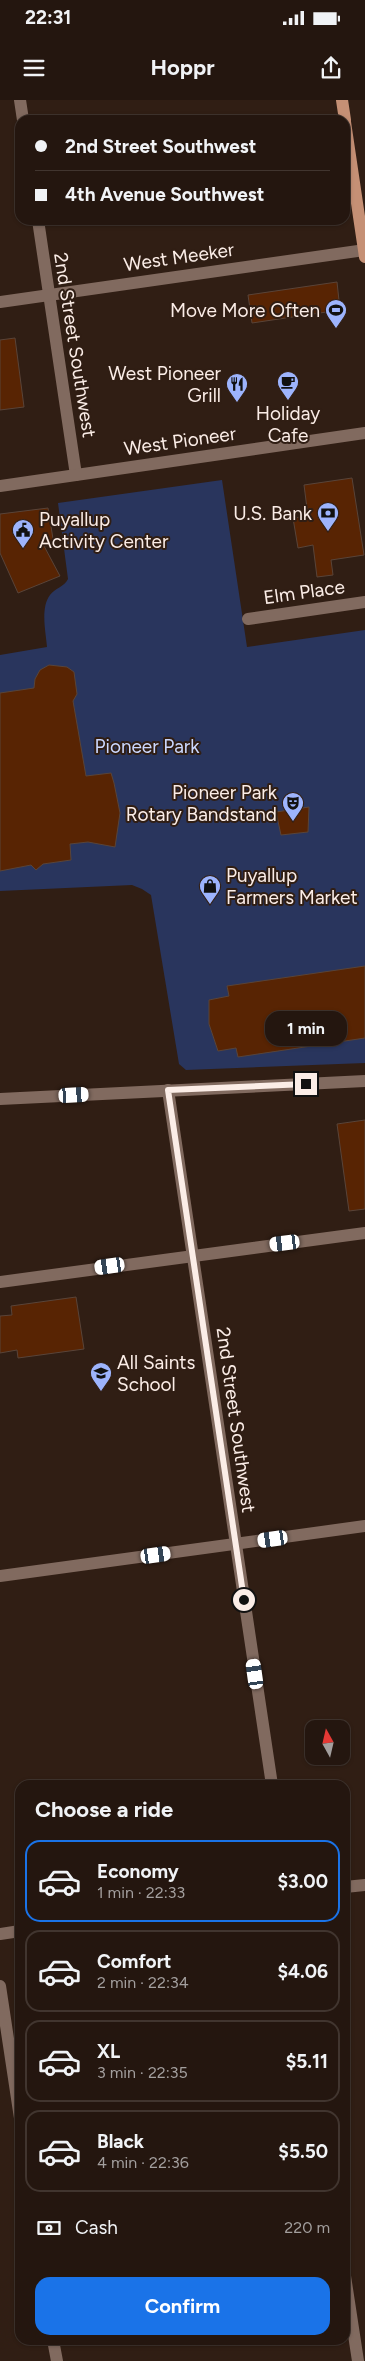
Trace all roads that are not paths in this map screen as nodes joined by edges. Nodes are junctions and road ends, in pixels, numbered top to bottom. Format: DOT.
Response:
graph roads {
  1 [pos="20,100"];
  2 [pos="342,100"];
  3 [pos="22,115"];
  4 [pos="344,115"];
  5 [pos="350,154"];
  6 [pos="39,225"];
  7 [pos="365,252"];
  8 [pos="49,295"];
  9 [pos="0,302"];
  10 [pos="365,433"];
  11 [pos="76,475"];
  12 [pos="0,486"];
  13 [pos="365,602"];
  14 [pos="248,619"];
  15 [pos="365,1080"];
  16 [pos="168,1090"];
  17 [pos="0,1099"];
  18 [pos="365,1233"];
  19 [pos="192,1255"];
  20 [pos="0,1282"];
  21 [pos="365,1526"];
  22 [pos="236,1544"];
  23 [pos="0,1576"];
  24 [pos="271,1780"];
  25 [pos="365,1885"];
  26 [pos="350,1887"];
  27 [pos="15,1932"];
  28 [pos="0,1934"];
  29 [pos="0,1986"];
  30 [pos="15,2085"];
  31 [pos="350,2309"];
  32 [pos="54,2345"];
  33 [pos="57,2361"];
  34 [pos="358,2361"];
  1 -- 3 [label="street"];
  2 -- 4 [label="main road"];
  5 -- 7 [label="main road"];
  6 -- 8 [label="street, 2nd Street Southwest"];
  7 -- 8 [label="street, West Meeker"];
  8 -- 9 [label="street, West Meeker"];
  8 -- 11 [label="street, 2nd Street Southwest"];
  10 -- 11 [label="street, West Pioneer"];
  11 -- 12 [label="street, West Pioneer"];
  13 -- 14 [label="street, Elm Place"];
  15 -- 16 [label="street"];
  16 -- 17 [label="street"];
  16 -- 19 [label="street, 2nd Street Southwest"];
  18 -- 19 [label="street"];
  19 -- 20 [label="street"];
  19 -- 22 [label="street, 2nd Street Southwest"];
  21 -- 22 [label="street"];
  22 -- 23 [label="street"];
  22 -- 24 [label="street, 2nd Street Southwest"];
  25 -- 26 [label="street"];
  27 -- 28 [label="street"];
  29 -- 30 [label="street"];
  31 -- 34 [label="street"];
  32 -- 33 [label="street"];
}
